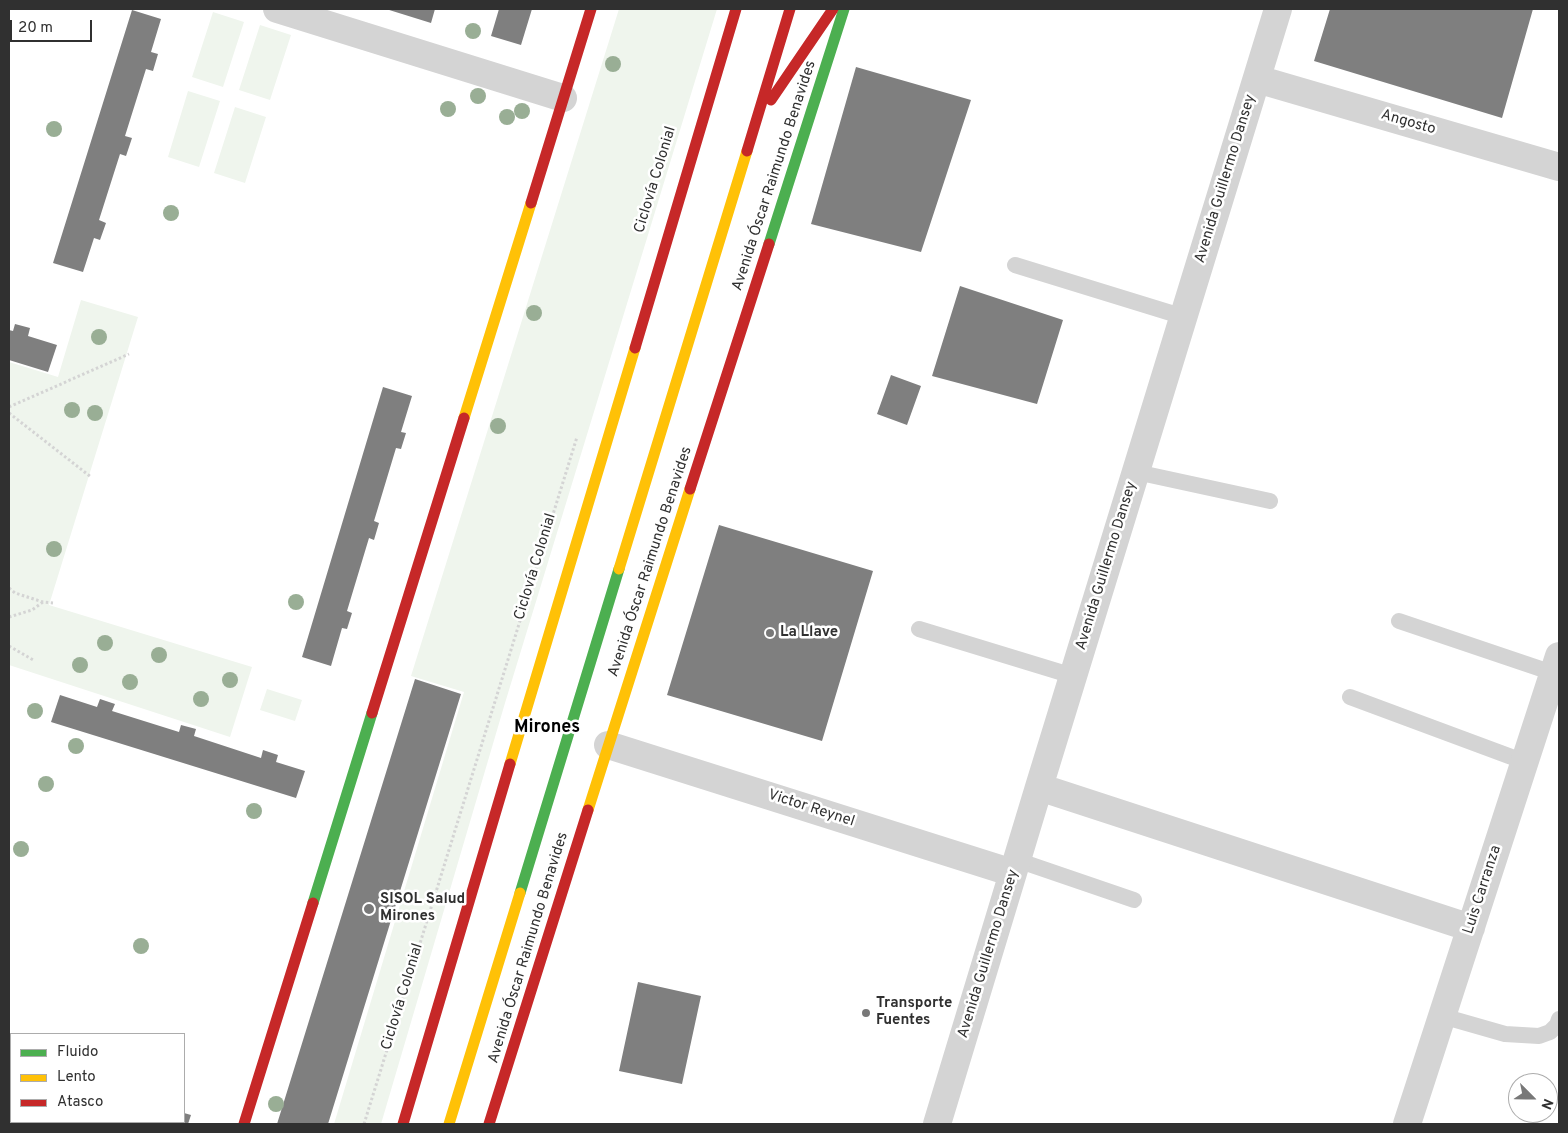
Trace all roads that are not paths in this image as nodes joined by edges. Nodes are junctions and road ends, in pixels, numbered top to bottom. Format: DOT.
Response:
graph roads {
  1 [pos="277,9"];
  2 [pos="591,9"];
  3 [pos="736,9"];
  4 [pos="790,9"];
  5 [pos="833,9"];
  6 [pos="844,9"];
  7 [pos="1278,9"];
  8 [pos="1257,79"];
  9 [pos="563,98"];
  10 [pos="756,122"];
  11 [pos="1559,167"];
  12 [pos="1015,265"];
  13 [pos="1184,317"];
  14 [pos="1136,472"];
  15 [pos="1270,501"];
  16 [pos="1399,622"];
  17 [pos="919,629"];
  18 [pos="1556,664"];
  19 [pos="1073,676"];
  20 [pos="1350,697"];
  21 [pos="608,745"];
  22 [pos="1525,762"];
  23 [pos="1039,787"];
  24 [pos="1015,867"];
  25 [pos="1134,900"];
  26 [pos="1471,928"];
  27 [pos="1442,1016"];
  28 [pos="1559,1019"];
  29 [pos="244,1124"];
  30 [pos="403,1124"];
  31 [pos="449,1124"];
  32 [pos="489,1124"];
  33 [pos="937,1124"];
  34 [pos="1407,1124"];
  1 -- 9 [label="street"];
  2 -- 9 [label="main road"];
  3 -- 30 [label="main road"];
  4 -- 10 [label="main road, Avenida Óscar Raimundo Benavides"];
  5 -- 10 [label="main road"];
  6 -- 21 [label="main road, Avenida Óscar Raimundo Benavides"];
  7 -- 8 [label="street, Avenida Guillermo Dansey"];
  8 -- 11 [label="street, Angosto"];
  8 -- 13 [label="street, Avenida Guillermo Dansey"];
  9 -- 29 [label="main road"];
  10 -- 31 [label="main road, Avenida Óscar Raimundo Benavides"];
  12 -- 13 [label="lane"];
  13 -- 14 [label="street, Avenida Guillermo Dansey"];
  14 -- 15 [label="lane"];
  14 -- 19 [label="street, Avenida Guillermo Dansey"];
  16 -- 18 [label="lane"];
  17 -- 19 [label="lane"];
  18 -- 22 [label="street, Luis Carranza"];
  19 -- 23 [label="street, Avenida Guillermo Dansey"];
  20 -- 22 [label="lane"];
  21 -- 24 [label="street, Victor Reynel"];
  21 -- 32 [label="main road, Avenida Óscar Raimundo Benavides"];
  22 -- 26 [label="street, Luis Carranza"];
  23 -- 24 [label="street, Avenida Guillermo Dansey"];
  23 -- 26 [label="street"];
  24 -- 25 [label="lane"];
  24 -- 33 [label="street, Avenida Guillermo Dansey"];
  26 -- 27 [label="street, Luis Carranza"];
  27 -- 28 [label="lane"];
  27 -- 34 [label="street, Luis Carranza"];
}
